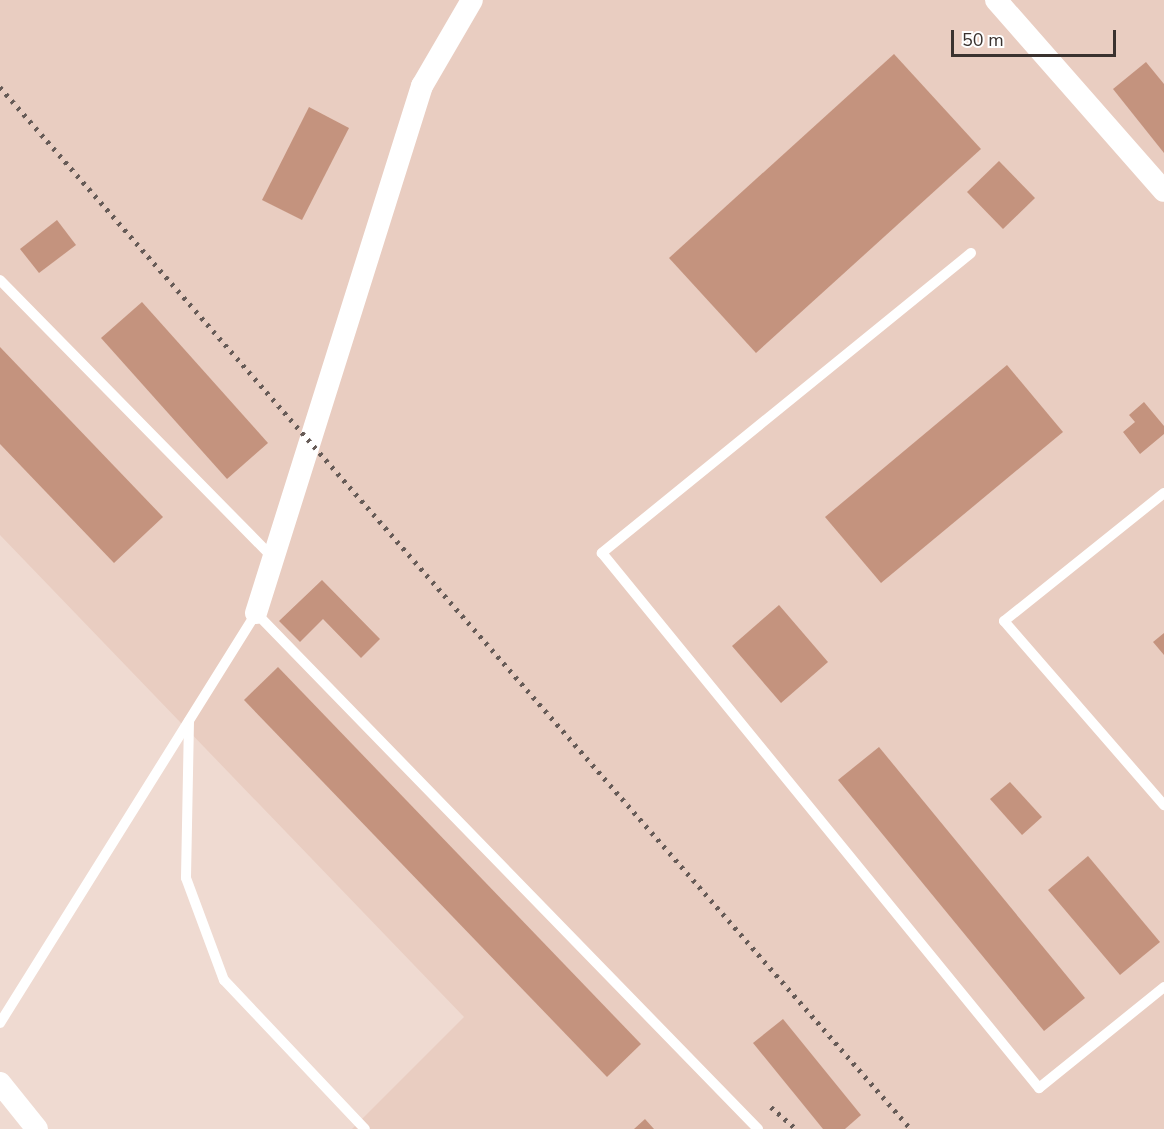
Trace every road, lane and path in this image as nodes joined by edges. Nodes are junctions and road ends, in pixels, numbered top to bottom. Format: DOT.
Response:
graph roads {
  1 [pos="472,0"];
  2 [pos="996,0"];
  3 [pos="1164,191"];
  4 [pos="971,253"];
  5 [pos="0,280"];
  6 [pos="1164,492"];
  7 [pos="274,558"];
  8 [pos="256,613"];
  9 [pos="189,720"];
  10 [pos="1164,805"];
  11 [pos="1164,987"];
  12 [pos="0,1023"];
  13 [pos="0,1083"];
  14 [pos="37,1129"];
  15 [pos="365,1129"];
  16 [pos="758,1129"];
  1 -- 7 [label="street"];
  2 -- 3 [label="street"];
  4 -- 11 [label="lane"];
  5 -- 7 [label="lane"];
  6 -- 10 [label="lane"];
  7 -- 8 [label="street"];
  8 -- 9 [label="lane"];
  8 -- 16 [label="lane"];
  9 -- 12 [label="lane"];
  9 -- 15 [label="lane"];
  13 -- 14 [label="street"];
}
